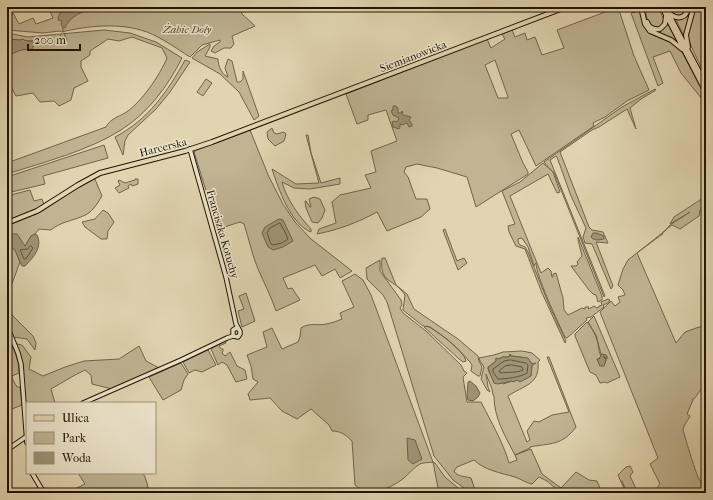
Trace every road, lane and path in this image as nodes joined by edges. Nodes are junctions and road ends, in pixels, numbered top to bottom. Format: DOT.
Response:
graph roads {
  1 [pos="566,7"];
  2 [pos="643,7"];
  3 [pos="662,7"];
  4 [pos="665,7"];
  5 [pos="688,7"];
  6 [pos="691,7"];
  7 [pos="667,13"];
  8 [pos="687,52"];
  9 [pos="706,85"];
  10 [pos="706,92"];
  11 [pos="266,121"];
  12 [pos="190,149"];
  13 [pos="7,223"];
  14 [pos="7,326"];
  15 [pos="237,329"];
  16 [pos="233,334"];
  17 [pos="85,402"];
  18 [pos="26,426"];
  19 [pos="26,437"];
  20 [pos="7,450"];
  21 [pos="33,474"];
  22 [pos="44,493"];
  1 -- 11 [label="main road, Siemianowicka"];
  2 -- 7 [label="main road"];
  2 -- 8 [label="main road"];
  3 -- 7 [label="main road"];
  4 -- 7 [label="main road"];
  5 -- 7 [label="main road"];
  6 -- 8 [label="main road"];
  7 -- 8 [label="main road"];
  8 -- 9 [label="main road"];
  8 -- 10 [label="main road"];
  11 -- 12 [label="main road, Harcerska"];
  12 -- 13 [label="main road, Harcerska"];
  12 -- 15 [label="street, Franciszka Kotuchy"];
  14 -- 18 [label="street"];
  15 -- 16 [label="street"];
  15 -- 16 [label="street"];
  16 -- 17 [label="street"];
  19 -- 20 [label="street"];
  21 -- 22 [label="street"];
}
